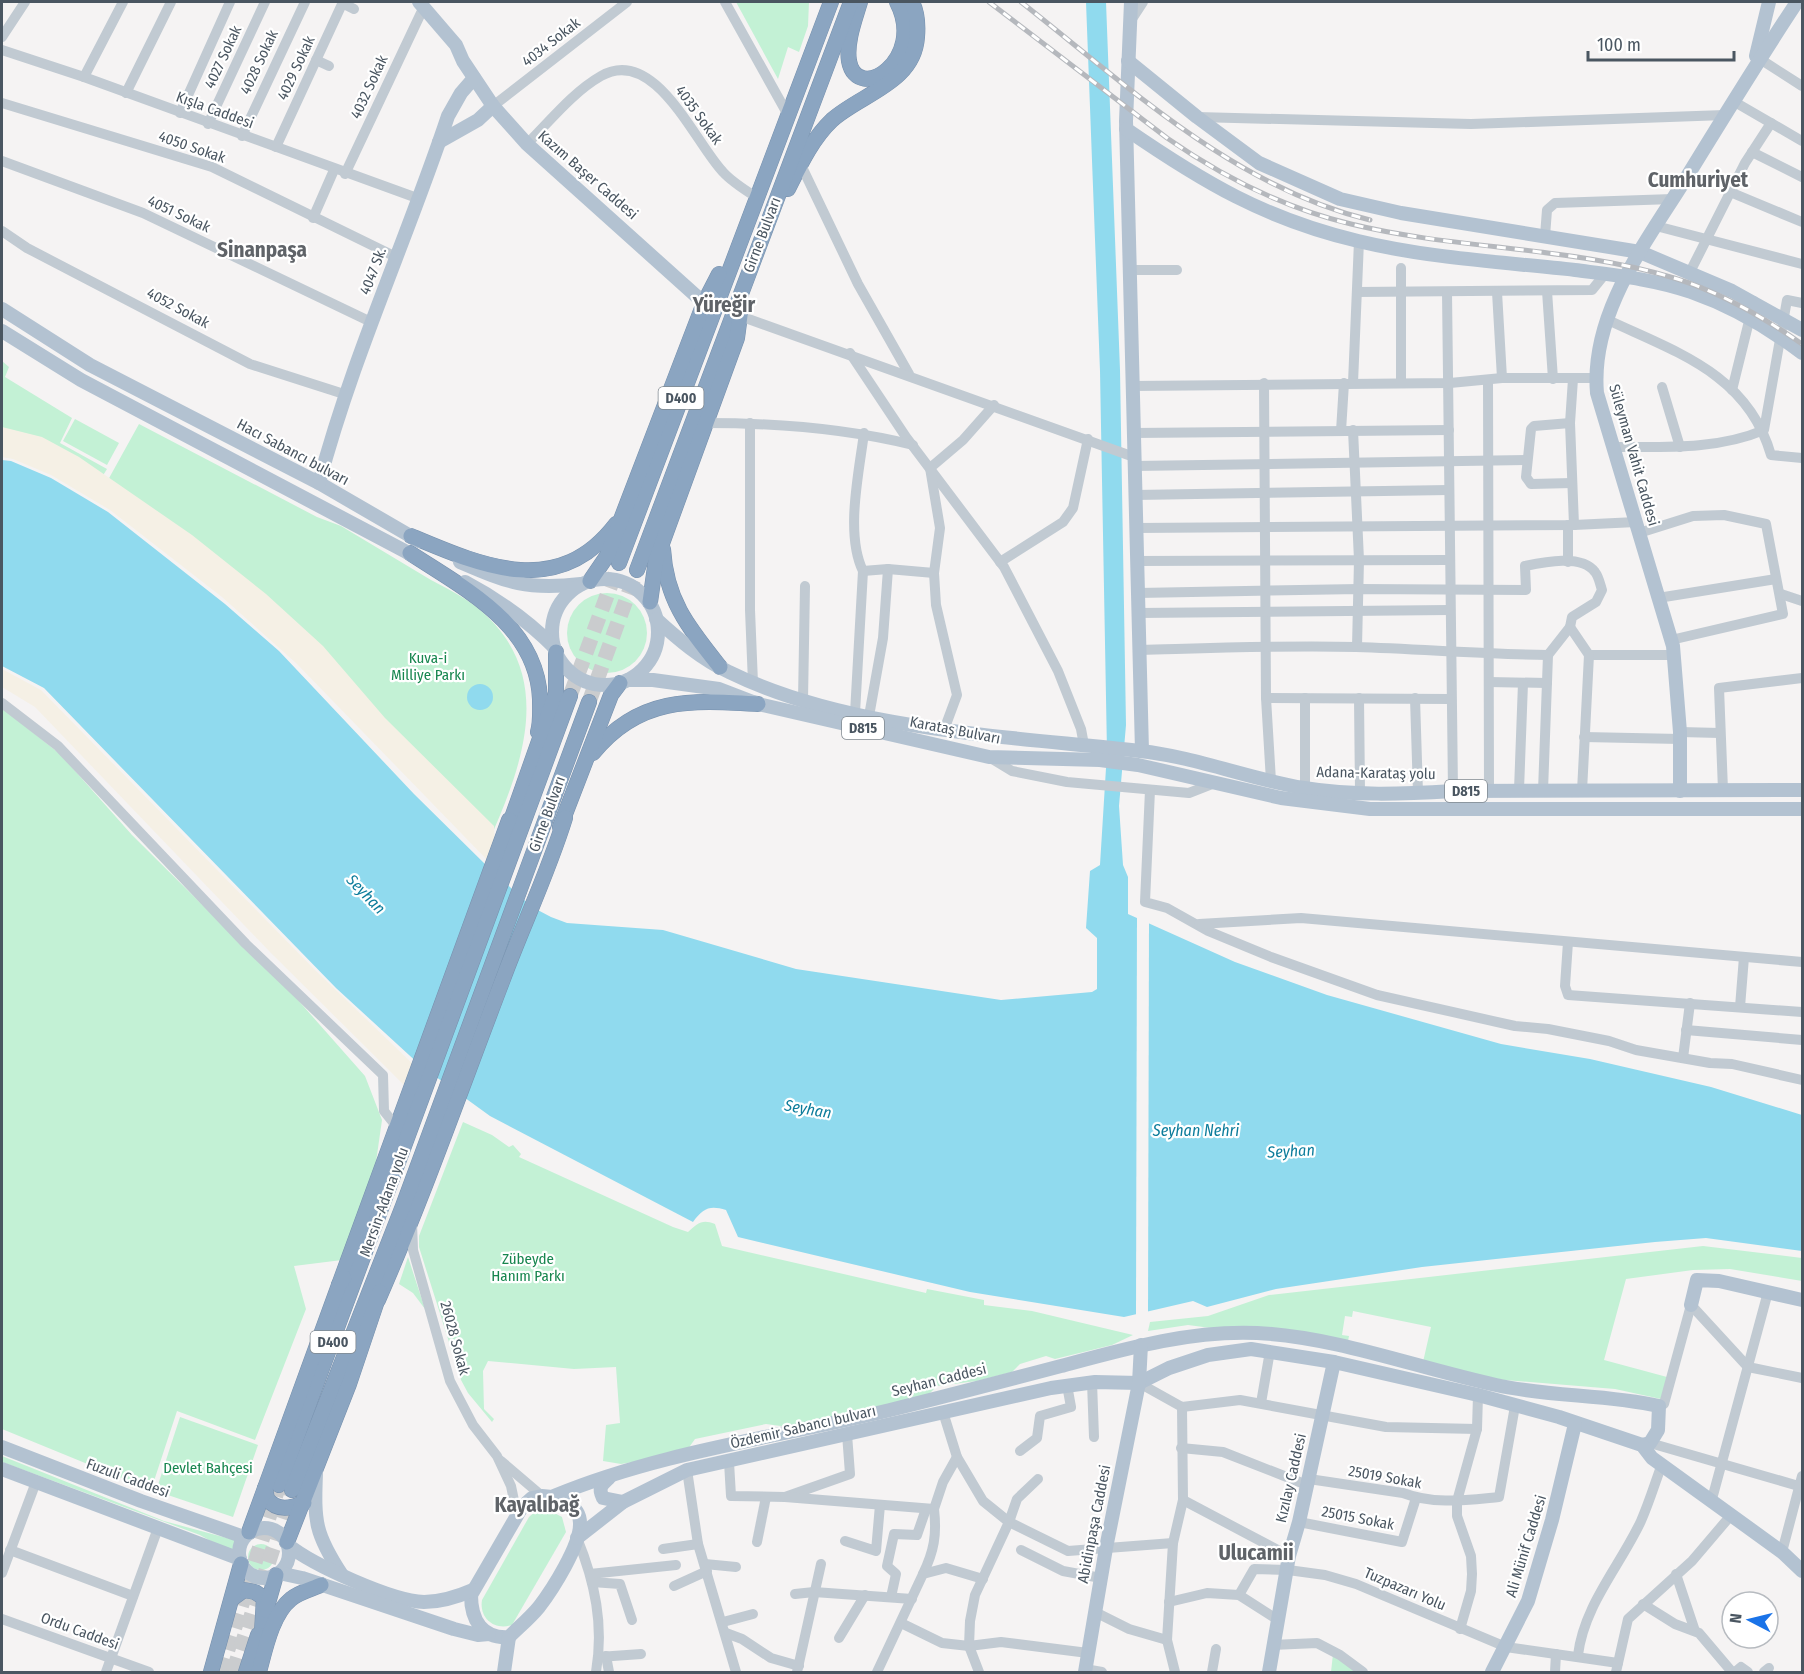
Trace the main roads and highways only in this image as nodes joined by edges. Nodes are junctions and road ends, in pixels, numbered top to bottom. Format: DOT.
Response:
graph roads {
  1 [pos="411,2"];
  2 [pos="820,2"];
  3 [pos="831,2"];
  4 [pos="851,2"];
  5 [pos="860,2"];
  6 [pos="897,2"];
  7 [pos="912,2"];
  8 [pos="1131,2"];
  9 [pos="1770,2"];
  10 [pos="1798,3"];
  11 [pos="420,7"];
  12 [pos="817,40"];
  13 [pos="905,57"];
  14 [pos="1128,61"];
  15 [pos="474,78"];
  16 [pos="1736,96"];
  17 [pos="493,106"];
  18 [pos="1126,129"];
  19 [pos="439,142"];
  20 [pos="742,232"];
  21 [pos="1640,252"];
  22 [pos="751,265"];
  23 [pos="1625,277"];
  24 [pos="704,303"];
  25 [pos="2,309"];
  26 [pos="1803,330"];
  27 [pos="2,331"];
  28 [pos="1803,353"];
  29 [pos="319,483"];
  30 [pos="624,512"];
  31 [pos="411,536"];
  32 [pos="663,542"];
  33 [pos="410,554"];
  34 [pos="619,563"];
  35 [pos="637,570"];
  36 [pos="585,583"];
  37 [pos="650,602"];
  38 [pos="656,619"];
  39 [pos="555,650"];
  40 [pos="720,667"];
  41 [pos="624,681"];
  42 [pos="570,696"];
  43 [pos="589,702"];
  44 [pos="758,704"];
  45 [pos="1138,750"];
  46 [pos="1100,754"];
  47 [pos="1137,765"];
  48 [pos="529,767"];
  49 [pos="582,767"];
  50 [pos="1803,790"];
  51 [pos="1680,791"];
  52 [pos="1803,809"];
  53 [pos="509,820"];
  54 [pos="489,919"];
  55 [pos="513,928"];
  56 [pos="409,1111"];
  57 [pos="440,1125"];
  58 [pos="386,1198"];
  59 [pos="403,1206"];
  60 [pos="339,1285"];
  61 [pos="378,1300"];
  62 [pos="1803,1300"];
  63 [pos="1691,1305"];
  64 [pos="1141,1345"];
  65 [pos="1334,1362"];
  66 [pos="1139,1383"];
  67 [pos="1575,1424"];
  68 [pos="1646,1444"];
  69 [pos="2,1447"];
  70 [pos="2,1469"];
  71 [pos="316,1472"];
  72 [pos="609,1478"];
  73 [pos="279,1488"];
  74 [pos="548,1496"];
  75 [pos="623,1502"];
  76 [pos="304,1503"];
  77 [pos="247,1535"];
  78 [pos="577,1538"];
  79 [pos="287,1544"];
  80 [pos="240,1561"];
  81 [pos="1803,1571"];
  82 [pos="277,1574"];
  83 [pos="342,1575"];
  84 [pos="321,1585"];
  85 [pos="473,1590"];
  86 [pos="233,1598"];
  87 [pos="264,1616"];
  88 [pos="489,1634"];
  89 [pos="509,1637"];
  90 [pos="1085,1671"];
  91 [pos="211,1672"];
  92 [pos="246,1672"];
  93 [pos="258,1672"];
  94 [pos="504,1672"];
  95 [pos="1269,1672"];
  96 [pos="1492,1672"];
  1 -- 11 [label="main road, Kazım Başer Caddesi"];
  2 -- 12 [label="highway"];
  3 -- 12 [label="highway, Girne Bulvarı / D400"];
  4 -- 22 [label="highway, Girne Bulvarı / D400"];
  5 -- 13 [label="highway"];
  6 -- 13 [label="highway"];
  7 -- 13 [label="highway"];
  8 -- 14 [label="main road"];
  9 -- 10 [label="main road"];
  9 -- 16 [label="main road"];
  10 -- 16 [label="main road"];
  11 -- 15 [label="main road, Kazım Başer Caddesi"];
  12 -- 20 [label="highway, Girne Bulvarı / D400"];
  13 -- 22 [label="highway"];
  14 -- 18 [label="main road"];
  14 -- 21 [label="main road"];
  15 -- 17 [label="main road, Kazım Başer Caddesi"];
  15 -- 19 [label="main road, 4047 Sk."];
  16 -- 21 [label="main road, Süleyman Vahit Caddesi"];
  17 -- 19 [label="main road"];
  17 -- 24 [label="main road, Kazım Başer Caddesi"];
  18 -- 23 [label="main road"];
  18 -- 45 [label="main road"];
  19 -- 29 [label="main road, 4047 Sk."];
  20 -- 24 [label="highway"];
  20 -- 34 [label="highway, Girne Bulvarı / D400"];
  21 -- 23 [label="main road, Süleyman Vahit Caddesi"];
  21 -- 26 [label="main road"];
  22 -- 32 [label="highway"];
  22 -- 35 [label="highway, Girne Bulvarı / D400"];
  23 -- 28 [label="main road"];
  23 -- 51 [label="main road, Süleyman Vahit Caddesi"];
  24 -- 30 [label="highway"];
  25 -- 29 [label="main road, Hacı Sabancı bulvarı"];
  27 -- 33 [label="main road"];
  29 -- 31 [label="main road, Hacı Sabancı bulvarı"];
  30 -- 31 [label="highway"];
  30 -- 36 [label="highway"];
  31 -- 36 [label="main road, Hacı Sabancı bulvarı"];
  32 -- 37 [label="highway"];
  32 -- 40 [label="highway"];
  33 -- 39 [label="main road"];
  33 -- 48 [label="highway"];
  36 -- 37 [label="main road"];
  36 -- 39 [label="main road"];
  37 -- 38 [label="main road"];
  38 -- 40 [label="main road, Karataş Bulvarı / D815"];
  38 -- 41 [label="main road"];
  39 -- 41 [label="main road"];
  39 -- 48 [label="highway"];
  40 -- 46 [label="main road, Karataş Bulvarı / D815"];
  41 -- 44 [label="main road, Karataş Bulvarı / D815"];
  41 -- 49 [label="highway"];
  42 -- 54 [label="highway, Girne Bulvarı / D400"];
  43 -- 55 [label="highway, Girne Bulvarı / D400"];
  44 -- 46 [label="main road, Karataş Bulvarı / D815"];
  44 -- 49 [label="highway"];
  45 -- 46 [label="main road, Karataş Bulvarı / D815"];
  45 -- 51 [label="main road, Adana-Karataş yolu / D815"];
  46 -- 47 [label="main road, Karataş Bulvarı / D815"];
  47 -- 52 [label="main road, Adana-Karataş yolu / D815"];
  48 -- 53 [label="highway"];
  49 -- 55 [label="highway"];
  50 -- 51 [label="main road, Adana-Karataş yolu / D815"];
  53 -- 54 [label="highway"];
  53 -- 56 [label="highway"];
  54 -- 56 [label="highway, Mersin-Adana yolu / D400"];
  55 -- 57 [label="highway, Mersin-Adana yolu / D400"];
  56 -- 58 [label="highway, Mersin-Adana yolu / D400"];
  56 -- 60 [label="highway"];
  57 -- 59 [label="highway, Mersin-Adana yolu / D400"];
  57 -- 61 [label="highway"];
  58 -- 60 [label="highway"];
  58 -- 73 [label="highway, Mersin-Adana yolu / D400"];
  59 -- 61 [label="highway"];
  59 -- 73 [label="highway, Mersin-Adana yolu / D400"];
  60 -- 73 [label="highway"];
  61 -- 71 [label="highway"];
  62 -- 63 [label="main road"];
  64 -- 66 [label="main road, Abidinpaşa Caddesi"];
  64 -- 68 [label="main road, Seyhan Caddesi"];
  64 -- 72 [label="main road, Seyhan Caddesi"];
  65 -- 66 [label="main road, Özdemir Sabancı bulvarı"];
  65 -- 67 [label="main road, Özdemir Sabancı bulvarı"];
  65 -- 95 [label="main road, Kızılay Caddesi"];
  66 -- 75 [label="main road, Özdemir Sabancı bulvarı"];
  66 -- 90 [label="main road, Abidinpaşa Caddesi"];
  67 -- 68 [label="main road, Özdemir Sabancı bulvarı"];
  67 -- 96 [label="main road, Ali Münif Caddesi"];
  68 -- 81 [label="main road"];
  69 -- 77 [label="main road, Fuzuli Caddesi"];
  70 -- 80 [label="main road"];
  71 -- 76 [label="highway"];
  71 -- 83 [label="main road"];
  72 -- 74 [label="main road, Seyhan Caddesi"];
  72 -- 75 [label="main road"];
  73 -- 76 [label="highway"];
  73 -- 77 [label="highway"];
  74 -- 78 [label="main road"];
  74 -- 85 [label="main road, Seyhan Caddesi"];
  75 -- 78 [label="main road, Özdemir Sabancı bulvarı"];
  76 -- 79 [label="highway"];
  77 -- 79 [label="main road"];
  77 -- 80 [label="main road"];
  78 -- 89 [label="main road"];
  79 -- 82 [label="main road"];
  79 -- 83 [label="main road"];
  80 -- 82 [label="main road"];
  80 -- 86 [label="highway"];
  82 -- 84 [label="main road"];
  82 -- 87 [label="highway"];
  83 -- 85 [label="main road"];
  84 -- 88 [label="main road"];
  84 -- 93 [label="highway"];
  85 -- 88 [label="main road"];
  86 -- 87 [label="highway"];
  86 -- 91 [label="highway"];
  87 -- 92 [label="highway"];
  87 -- 93 [label="highway"];
  88 -- 89 [label="main road"];
  89 -- 94 [label="main road"];
}
